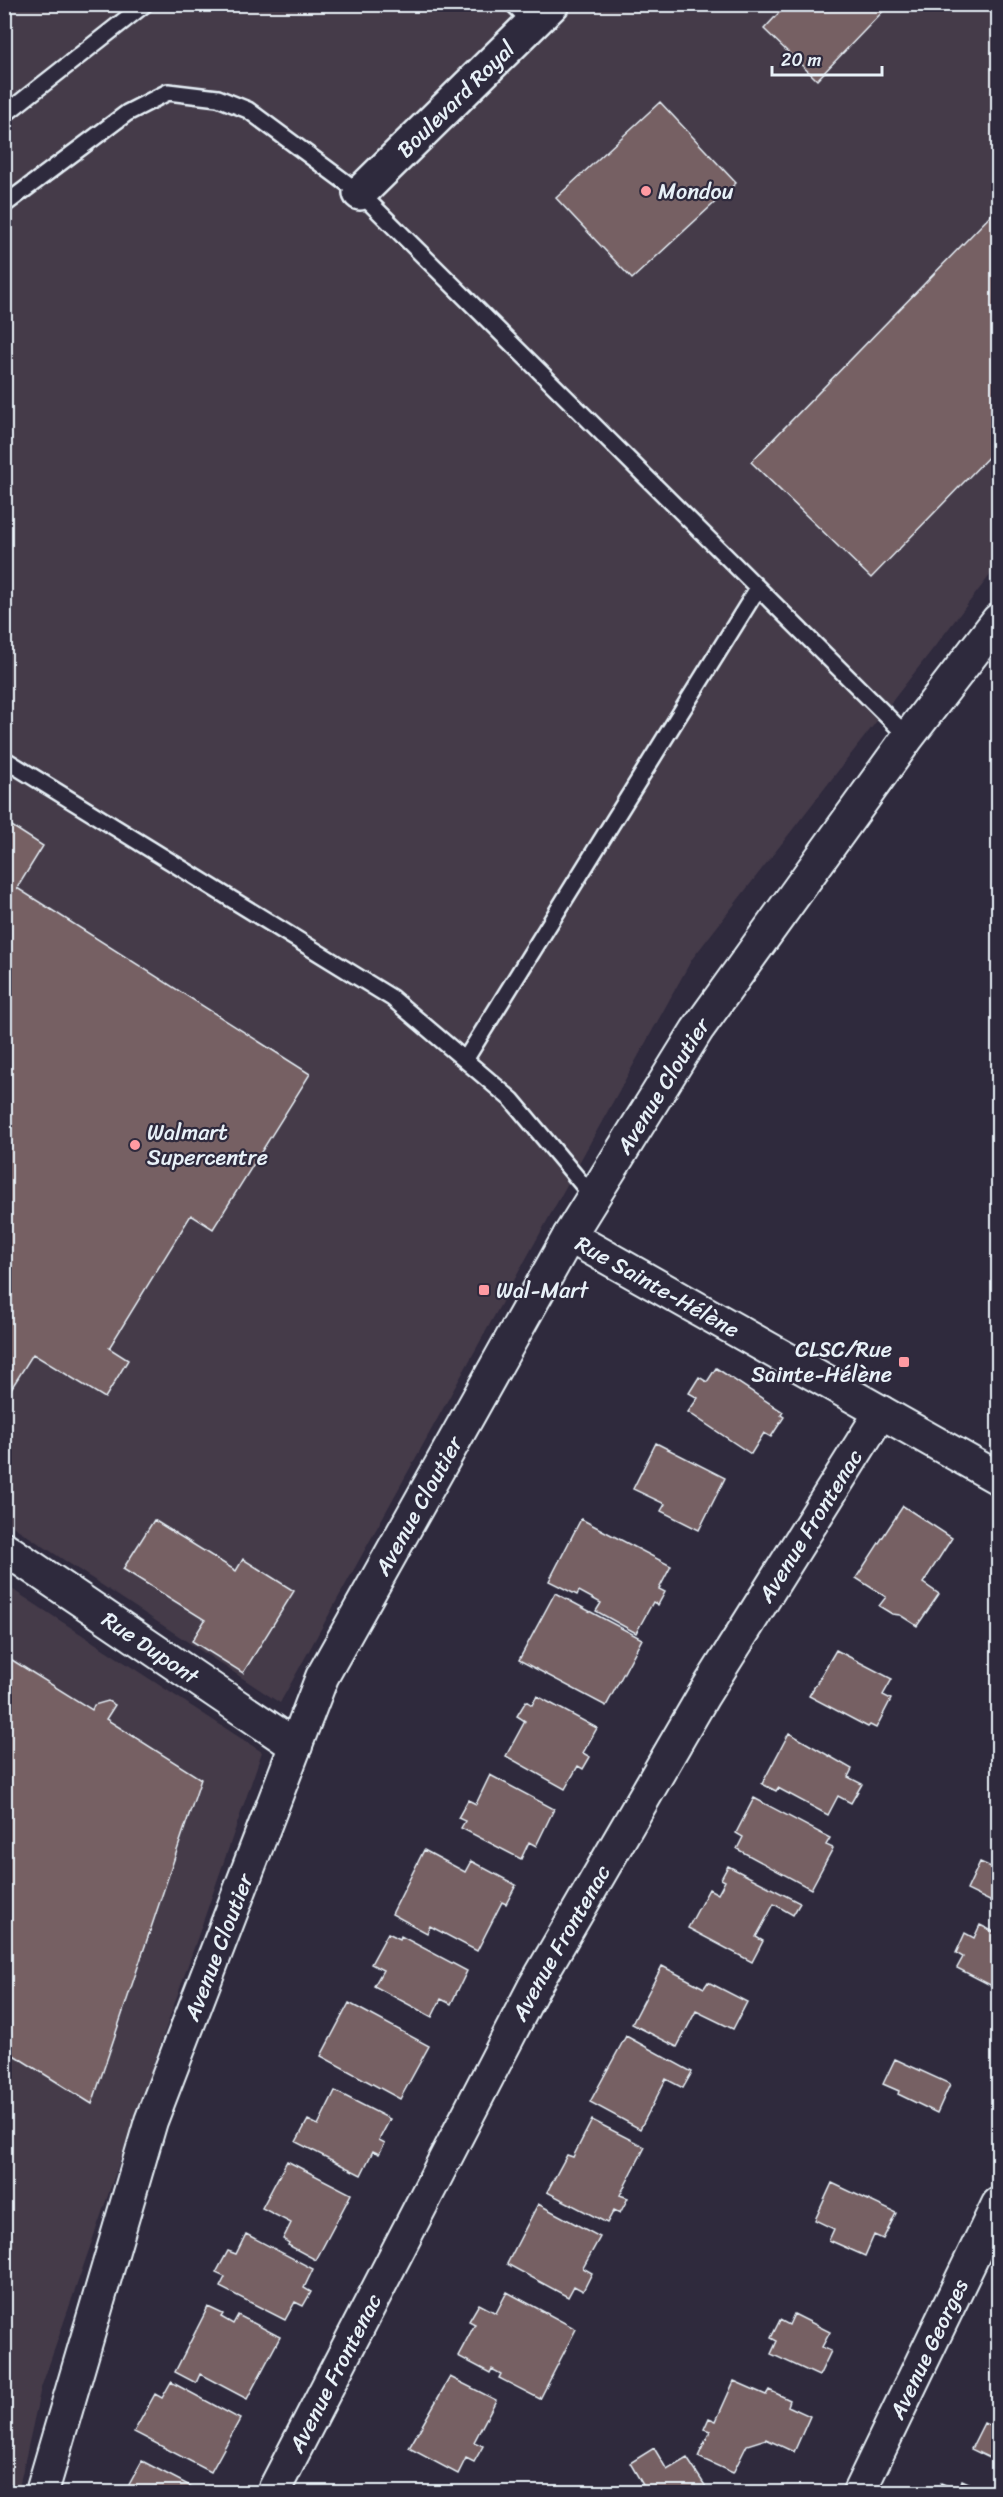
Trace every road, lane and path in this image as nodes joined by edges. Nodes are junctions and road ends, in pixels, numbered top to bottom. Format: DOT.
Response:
graph roads {
  1 [pos="145,4"];
  2 [pos="532,11"];
  3 [pos="4,115"];
  4 [pos="360,193"];
  5 [pos="4,205"];
  6 [pos="758,588"];
  7 [pos="999,620"];
  8 [pos="908,737"];
  9 [pos="4,759"];
  10 [pos="465,1060"];
  11 [pos="593,1197"];
  12 [pos="569,1236"];
  13 [pos="881,1412"];
  14 [pos="999,1478"];
  15 [pos="4,1548"];
  16 [pos="296,1746"];
  17 [pos="999,2204"];
  18 [pos="42,2493"];
  19 [pos="273,2493"];
  20 [pos="859,2493"];
  1 -- 3 [label="lane"];
  2 -- 4 [label="street, Boulevard Royal"];
  4 -- 5 [label="lane"];
  4 -- 6 [label="lane"];
  6 -- 8 [label="lane"];
  6 -- 10 [label="lane"];
  7 -- 8 [label="street, Avenue Cloutier"];
  8 -- 11 [label="street, Avenue Cloutier"];
  9 -- 10 [label="lane"];
  10 -- 11 [label="lane"];
  11 -- 12 [label="street, Avenue Cloutier"];
  12 -- 13 [label="street, Rue Sainte-Hélène"];
  12 -- 16 [label="street, Avenue Cloutier"];
  13 -- 14 [label="street, Rue Sainte-Hélène"];
  13 -- 19 [label="street, Avenue Frontenac"];
  15 -- 16 [label="street, Rue Dupont"];
  16 -- 18 [label="street, Avenue Cloutier"];
  17 -- 20 [label="street, Avenue Georges"];
}
